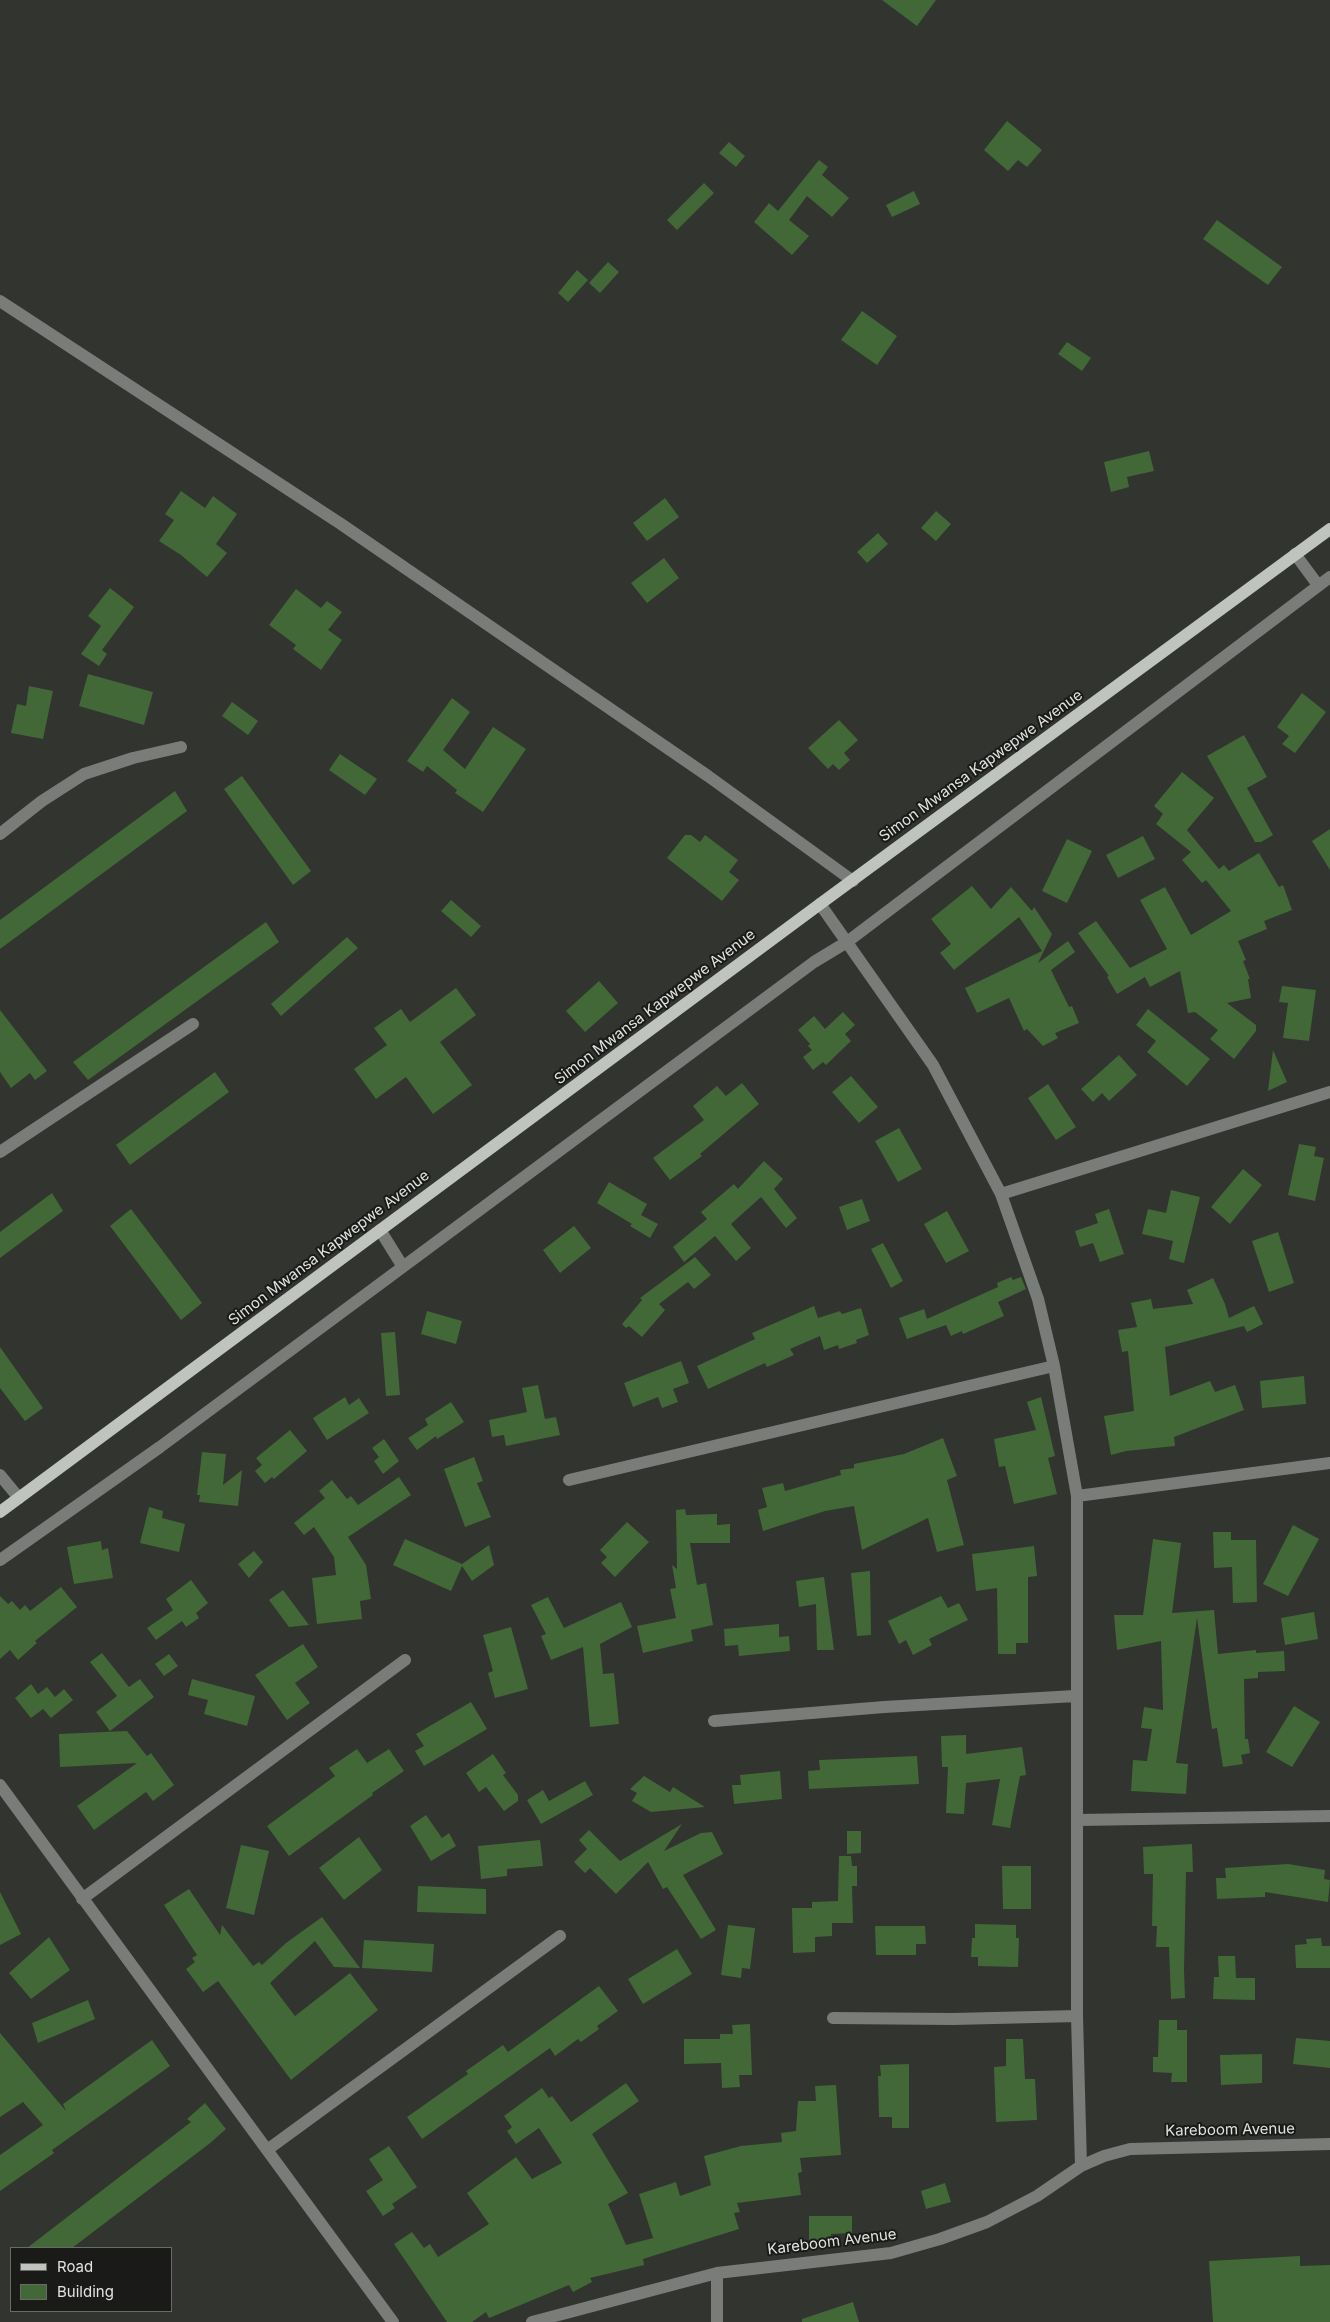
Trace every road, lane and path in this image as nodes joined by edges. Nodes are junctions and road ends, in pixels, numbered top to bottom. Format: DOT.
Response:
graph roads {
  1 [pos="0,301"];
  2 [pos="1330,529"];
  3 [pos="1296,554"];
  4 [pos="1330,577"];
  5 [pos="1318,585"];
  6 [pos="181,747"];
  7 [pos="0,834"];
  8 [pos="853,880"];
  9 [pos="820,904"];
  10 [pos="847,942"];
  11 [pos="193,1024"];
  12 [pos="1330,1092"];
  13 [pos="0,1152"];
  14 [pos="1001,1194"];
  15 [pos="380,1230"];
  16 [pos="403,1267"];
  17 [pos="1054,1366"];
  18 [pos="1330,1463"];
  19 [pos="0,1475"];
  20 [pos="569,1480"];
  21 [pos="1077,1496"];
  22 [pos="18,1498"];
  23 [pos="0,1512"];
  24 [pos="0,1560"];
  25 [pos="405,1660"];
  26 [pos="1075,1696"];
  27 [pos="714,1720"];
  28 [pos="0,1785"];
  29 [pos="1330,1816"];
  30 [pos="1078,1820"];
  31 [pos="82,1899"];
  32 [pos="560,1936"];
  33 [pos="1076,2016"];
  34 [pos="833,2018"];
  35 [pos="1330,2144"];
  36 [pos="267,2150"];
  37 [pos="1082,2166"];
  38 [pos="717,2273"];
  39 [pos="393,2322"];
  40 [pos="532,2322"];
  41 [pos="717,2322"];
  1 -- 8 [label="street"];
  2 -- 3 [label="main road, Simon Mwansa Kapwepwe Avenue"];
  3 -- 5 [label="street"];
  3 -- 8 [label="main road, Simon Mwansa Kapwepwe Avenue"];
  4 -- 5 [label="street"];
  5 -- 10 [label="street"];
  6 -- 7 [label="street"];
  8 -- 9 [label="main road, Simon Mwansa Kapwepwe Avenue"];
  9 -- 10 [label="street"];
  9 -- 15 [label="main road, Simon Mwansa Kapwepwe Avenue"];
  10 -- 14 [label="street"];
  10 -- 16 [label="street"];
  11 -- 13 [label="street"];
  12 -- 14 [label="street"];
  14 -- 17 [label="street"];
  15 -- 16 [label="street"];
  15 -- 22 [label="main road, Simon Mwansa Kapwepwe Avenue"];
  16 -- 24 [label="street"];
  17 -- 20 [label="street"];
  17 -- 21 [label="street"];
  18 -- 21 [label="street"];
  19 -- 22 [label="street"];
  21 -- 26 [label="street"];
  22 -- 23 [label="main road, Simon Mwansa Kapwepwe Avenue"];
  25 -- 31 [label="street"];
  26 -- 27 [label="street"];
  26 -- 30 [label="street"];
  28 -- 31 [label="street"];
  29 -- 30 [label="street"];
  30 -- 33 [label="street"];
  31 -- 36 [label="street"];
  32 -- 36 [label="street"];
  33 -- 34 [label="street"];
  33 -- 37 [label="street"];
  35 -- 37 [label="street, Kareboom Avenue"];
  36 -- 39 [label="street"];
  37 -- 38 [label="street, Kareboom Avenue"];
  38 -- 40 [label="street, Kareboom Avenue"];
  38 -- 41 [label="street"];
}
